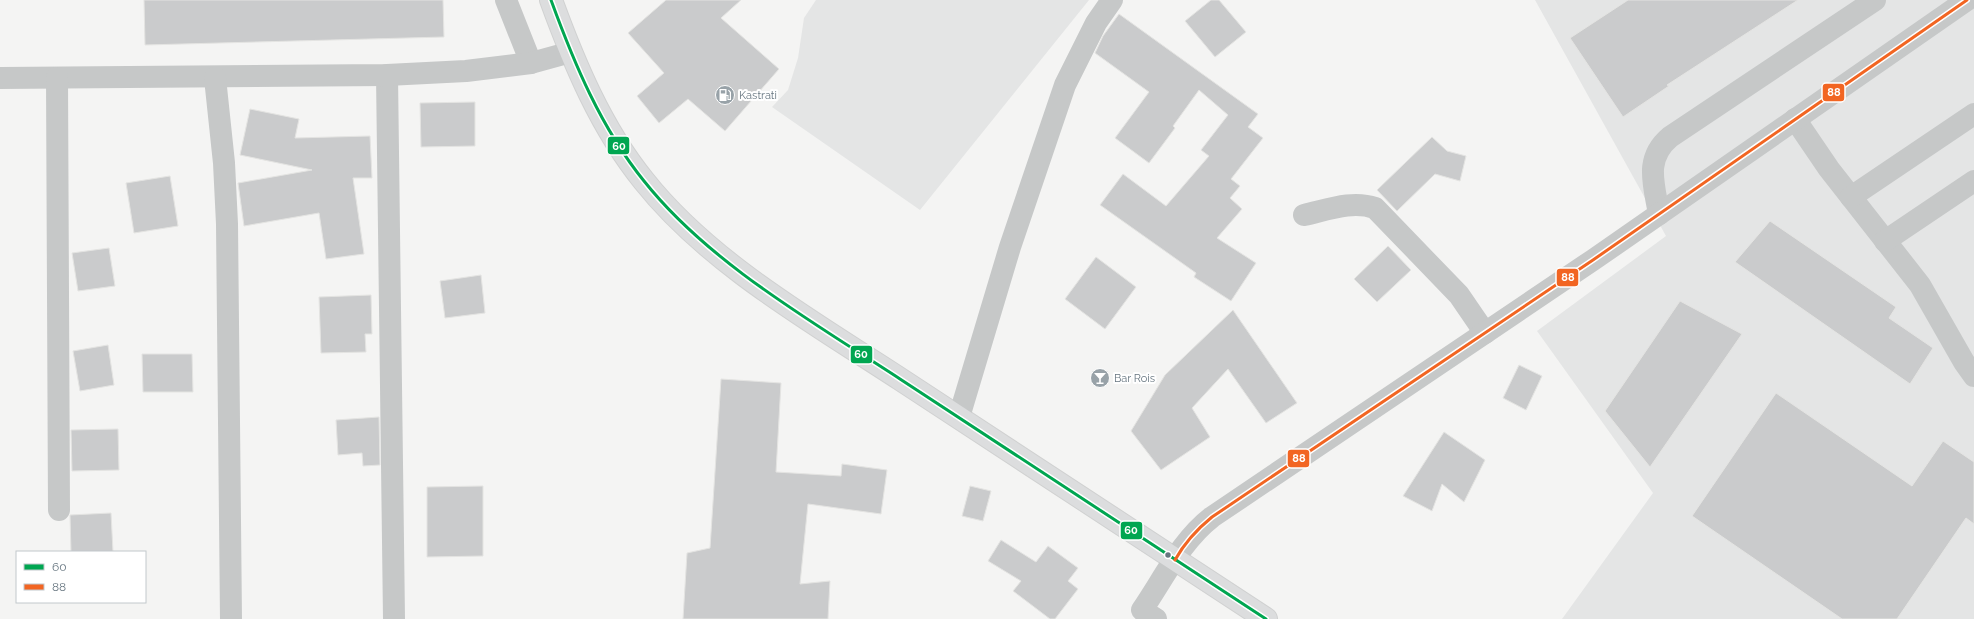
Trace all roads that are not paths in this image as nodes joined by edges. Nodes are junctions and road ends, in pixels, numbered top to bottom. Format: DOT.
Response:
graph roads {
  1 [pos="506,0"];
  2 [pos="551,0"];
  3 [pos="1112,0"];
  4 [pos="1875,0"];
  5 [pos="1967,0"];
  6 [pos="571,52"];
  7 [pos="531,63"];
  8 [pos="387,75"];
  9 [pos="0,78"];
  10 [pos="57,78"];
  11 [pos="215,78"];
  12 [pos="1974,114"];
  13 [pos="1795,119"];
  14 [pos="1974,181"];
  15 [pos="1851,197"];
  16 [pos="1660,214"];
  17 [pos="1304,215"];
  18 [pos="1885,241"];
  19 [pos="1485,333"];
  20 [pos="1974,376"];
  21 [pos="959,417"];
  22 [pos="59,510"];
  23 [pos="1175,560"];
  24 [pos="231,619"];
  25 [pos="394,619"];
  26 [pos="1156,619"];
  27 [pos="1266,619"];
  1 -- 7 [label="street"];
  2 -- 6 [label="main road"];
  3 -- 21 [label="street"];
  4 -- 16 [label="street"];
  5 -- 13 [label="street"];
  6 -- 7 [label="street"];
  6 -- 21 [label="main road"];
  7 -- 8 [label="street"];
  8 -- 11 [label="street"];
  8 -- 25 [label="street"];
  9 -- 10 [label="street"];
  10 -- 11 [label="street"];
  10 -- 22 [label="street"];
  11 -- 24 [label="street"];
  12 -- 15 [label="street"];
  13 -- 15 [label="street"];
  13 -- 16 [label="street"];
  14 -- 18 [label="street"];
  15 -- 18 [label="street"];
  16 -- 19 [label="street"];
  17 -- 19 [label="street"];
  18 -- 20 [label="street"];
  19 -- 23 [label="street"];
  21 -- 23 [label="main road"];
  23 -- 26 [label="street"];
  23 -- 27 [label="main road"];
}
